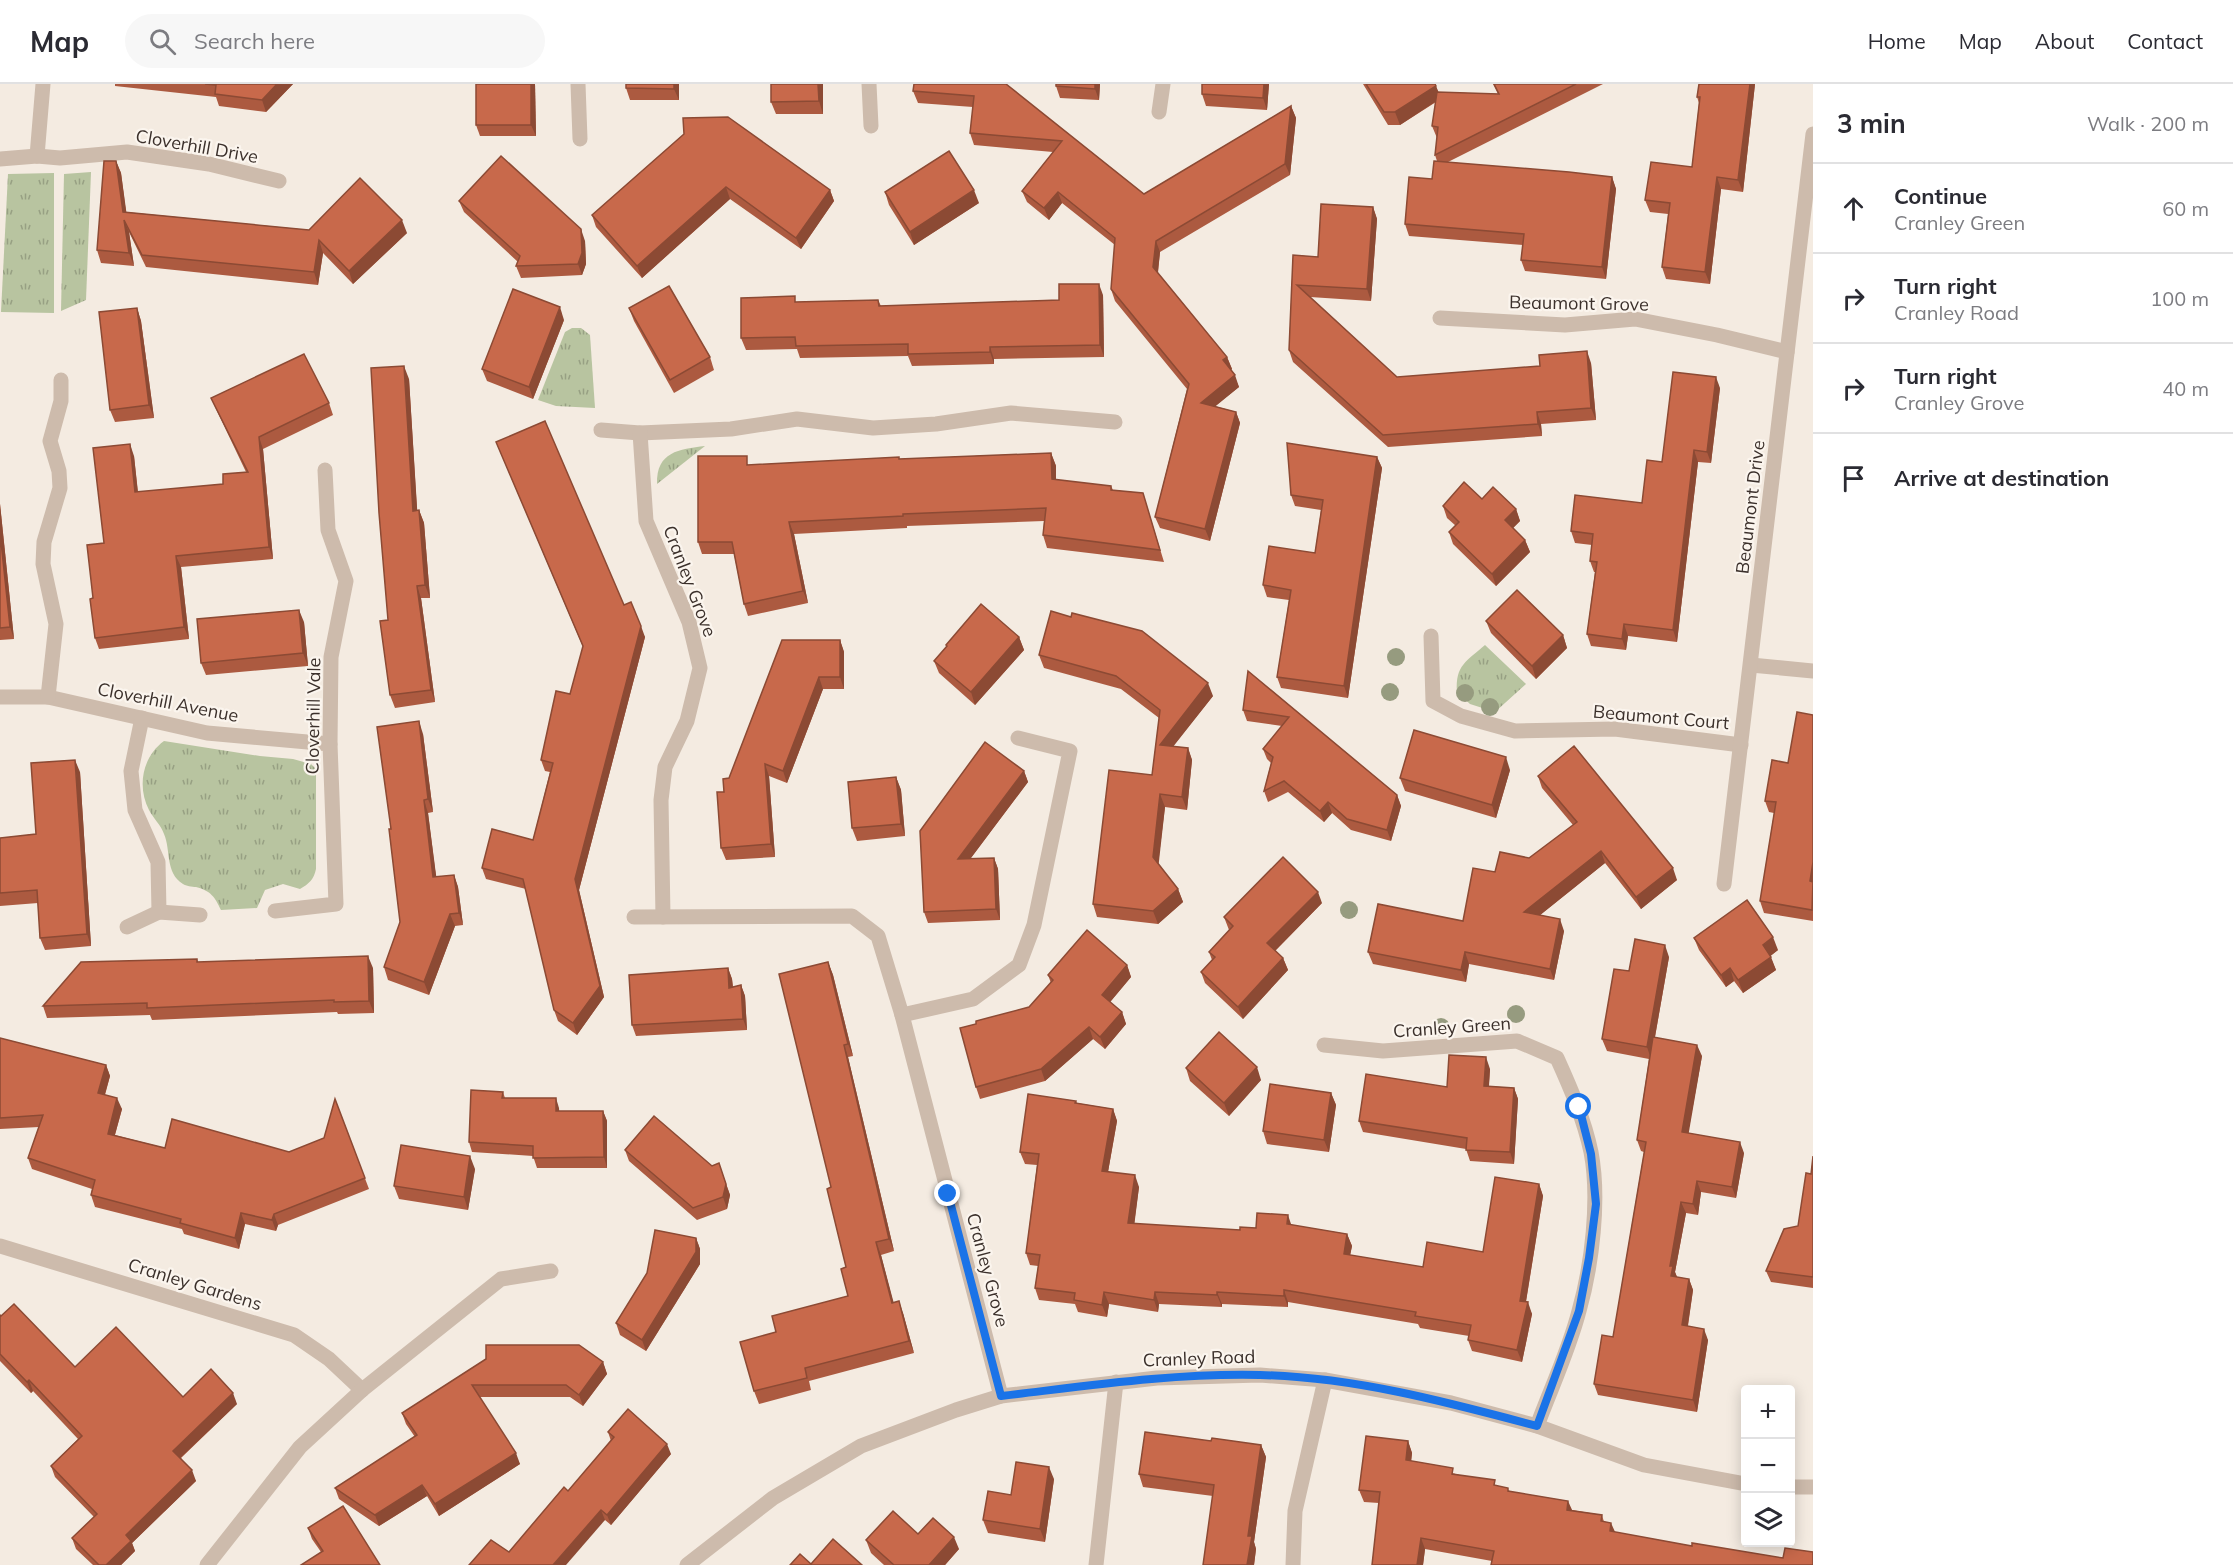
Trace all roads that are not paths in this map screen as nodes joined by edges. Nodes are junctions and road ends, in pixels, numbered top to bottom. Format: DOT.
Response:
graph roads {
  1 [pos="44,84"];
  2 [pos="578,84"];
  3 [pos="868,84"];
  4 [pos="1163,84"];
  5 [pos="1159,112"];
  6 [pos="871,126"];
  7 [pos="1813,134"];
  8 [pos="580,140"];
  9 [pos="37,156"];
  10 [pos="0,159"];
  11 [pos="279,180"];
  12 [pos="1440,318"];
  13 [pos="1787,352"];
  14 [pos="61,380"];
  15 [pos="1115,422"];
  16 [pos="601,430"];
  17 [pos="640,433"];
  18 [pos="325,470"];
  19 [pos="1431,636"];
  20 [pos="1751,665"];
  21 [pos="1813,671"];
  22 [pos="48,697"];
  23 [pos="0,698"];
  24 [pos="142,718"];
  25 [pos="1018,738"];
  26 [pos="330,744"];
  27 [pos="1741,745"];
  28 [pos="1724,884"];
  29 [pos="275,911"];
  30 [pos="159,912"];
  31 [pos="200,915"];
  32 [pos="634,917"];
  33 [pos="663,917"];
  34 [pos="128,927"];
  35 [pos="902,1015"];
  36 [pos="1323,1045"];
  37 [pos="0,1246"];
  38 [pos="551,1271"];
  39 [pos="1325,1380"];
  40 [pos="1116,1382"];
  41 [pos="362,1390"];
  42 [pos="1001,1396"];
  43 [pos="1537,1426"];
  44 [pos="1741,1483"];
  45 [pos="1795,1486"];
  46 [pos="1813,1487"];
  47 [pos="207,1565"];
  48 [pos="687,1565"];
  49 [pos="1096,1565"];
  50 [pos="1293,1565"];
  1 -- 9 [label="street"];
  2 -- 8 [label="street"];
  3 -- 6 [label="street"];
  4 -- 5 [label="street"];
  7 -- 13 [label="street, Beaumont Drive"];
  9 -- 10 [label="street, Cloverhill Drive"];
  9 -- 11 [label="street, Cloverhill Drive"];
  12 -- 13 [label="street, Beaumont Grove"];
  13 -- 20 [label="street, Beaumont Drive"];
  14 -- 22 [label="street"];
  15 -- 17 [label="street"];
  16 -- 17 [label="street"];
  17 -- 33 [label="street, Cranley Grove"];
  18 -- 26 [label="street, Cloverhill Vale"];
  19 -- 27 [label="street, Beaumont Court"];
  20 -- 21 [label="street"];
  20 -- 27 [label="street, Beaumont Drive"];
  22 -- 23 [label="street, Cloverhill Avenue"];
  22 -- 24 [label="street, Cloverhill Avenue"];
  24 -- 26 [label="street, Cloverhill Avenue"];
  24 -- 30 [label="street"];
  25 -- 35 [label="street"];
  26 -- 29 [label="street, Cloverhill Vale"];
  27 -- 28 [label="street, Beaumont Drive"];
  30 -- 31 [label="street"];
  30 -- 34 [label="street"];
  32 -- 33 [label="street, Cranley Grove"];
  33 -- 35 [label="street, Cranley Grove"];
  35 -- 42 [label="street, Cranley Grove"];
  36 -- 43 [label="street, Cranley Green"];
  37 -- 41 [label="street, Cranley Gardens"];
  38 -- 41 [label="street"];
  39 -- 40 [label="street, Cranley Road"];
  39 -- 43 [label="street, Cranley Road"];
  39 -- 50 [label="street"];
  40 -- 42 [label="street, Cranley Road"];
  40 -- 49 [label="street"];
  41 -- 47 [label="street"];
  42 -- 48 [label="street, Cranley Road"];
  43 -- 44 [label="street, Cranley Road"];
  45 -- 46 [label="street"];
}
